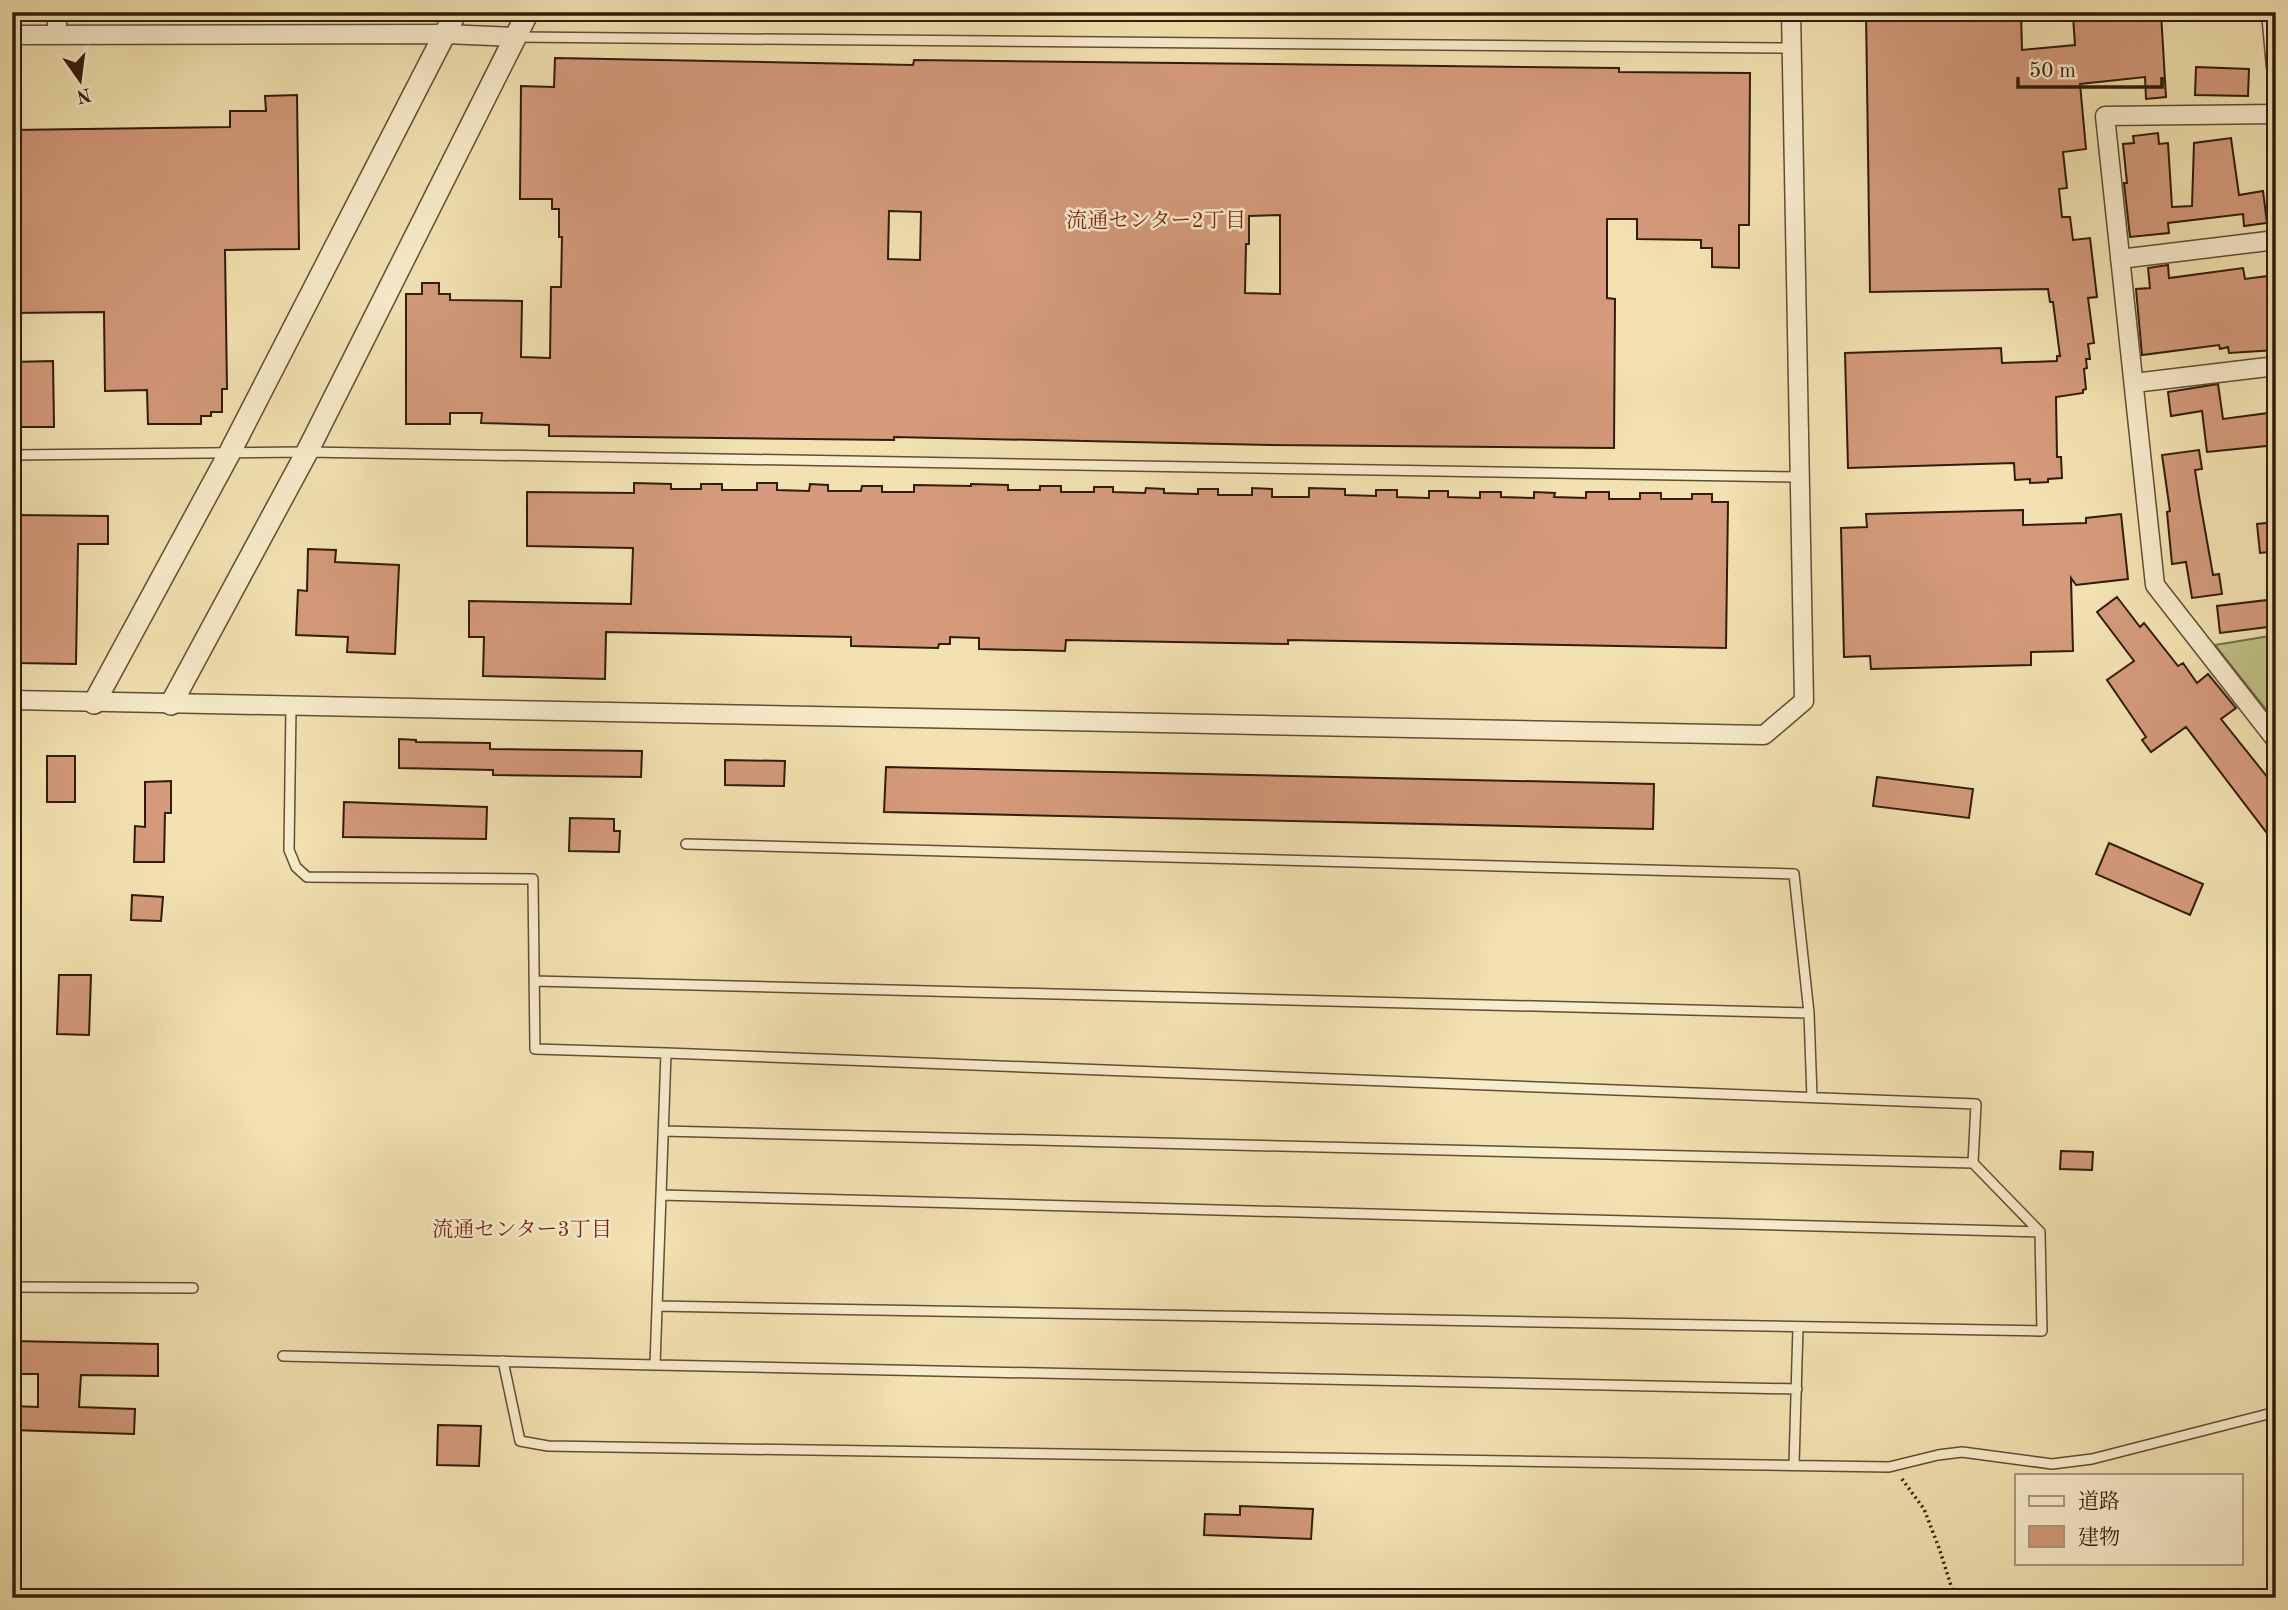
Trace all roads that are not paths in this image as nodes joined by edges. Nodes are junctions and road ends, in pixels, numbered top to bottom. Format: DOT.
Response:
graph roads {
  1 [pos="57,12"];
  2 [pos="456,12"];
  3 [pos="528,12"];
  4 [pos="1791,12"];
  5 [pos="2271,12"];
  6 [pos="445,34"];
  7 [pos="12,35"];
  8 [pos="57,35"];
  9 [pos="515,37"];
  10 [pos="1791,48"];
  11 [pos="2276,67"];
  12 [pos="2276,114"];
  13 [pos="2276,240"];
  14 [pos="2120,259"];
  15 [pos="2276,366"];
  16 [pos="2134,383"];
  17 [pos="307,452"];
  18 [pos="229,454"];
  19 [pos="12,455"];
  20 [pos="1800,477"];
  21 [pos="12,700"];
  22 [pos="94,703"];
  23 [pos="171,704"];
  24 [pos="291,707"];
  25 [pos="2276,740"];
  26 [pos="686,844"];
  27 [pos="534,981"];
  28 [pos="1809,1013"];
  29 [pos="666,1053"];
  30 [pos="1812,1097"];
  31 [pos="663,1131"];
  32 [pos="1973,1163"];
  33 [pos="661,1195"];
  34 [pos="2040,1232"];
  35 [pos="12,1287"];
  36 [pos="193,1288"];
  37 [pos="657,1306"];
  38 [pos="1798,1327"];
  39 [pos="283,1356"];
  40 [pos="503,1361"];
  41 [pos="655,1365"];
  42 [pos="1797,1388"];
  43 [pos="2276,1412"];
  44 [pos="1794,1465"];
  1 -- 8 [label="street"];
  2 -- 6 [label="street"];
  3 -- 9 [label="street"];
  4 -- 10 [label="street"];
  5 -- 11 [label="street"];
  6 -- 8 [label="street"];
  6 -- 9 [label="street"];
  6 -- 18 [label="street"];
  7 -- 8 [label="street"];
  9 -- 10 [label="lane"];
  9 -- 17 [label="street"];
  10 -- 20 [label="street"];
  12 -- 14 [label="street"];
  13 -- 14 [label="street"];
  14 -- 16 [label="street"];
  15 -- 16 [label="street"];
  16 -- 25 [label="street"];
  17 -- 18 [label="lane"];
  17 -- 20 [label="lane"];
  17 -- 23 [label="street"];
  18 -- 19 [label="lane"];
  18 -- 22 [label="street"];
  20 -- 24 [label="street"];
  21 -- 22 [label="street"];
  22 -- 23 [label="street"];
  23 -- 24 [label="street"];
  24 -- 27 [label="lane"];
  26 -- 28 [label="lane"];
  27 -- 28 [label="lane"];
  27 -- 29 [label="lane"];
  28 -- 30 [label="lane"];
  29 -- 30 [label="lane"];
  29 -- 31 [label="lane"];
  30 -- 32 [label="lane"];
  31 -- 32 [label="lane"];
  31 -- 33 [label="lane"];
  32 -- 34 [label="lane"];
  33 -- 34 [label="lane"];
  33 -- 37 [label="lane"];
  34 -- 38 [label="lane"];
  35 -- 36 [label="lane"];
  37 -- 38 [label="lane"];
  37 -- 41 [label="lane"];
  38 -- 42 [label="lane"];
  39 -- 40 [label="lane"];
  40 -- 41 [label="lane"];
  40 -- 44 [label="lane"];
  41 -- 42 [label="lane"];
  42 -- 44 [label="lane"];
  43 -- 44 [label="lane"];
}
